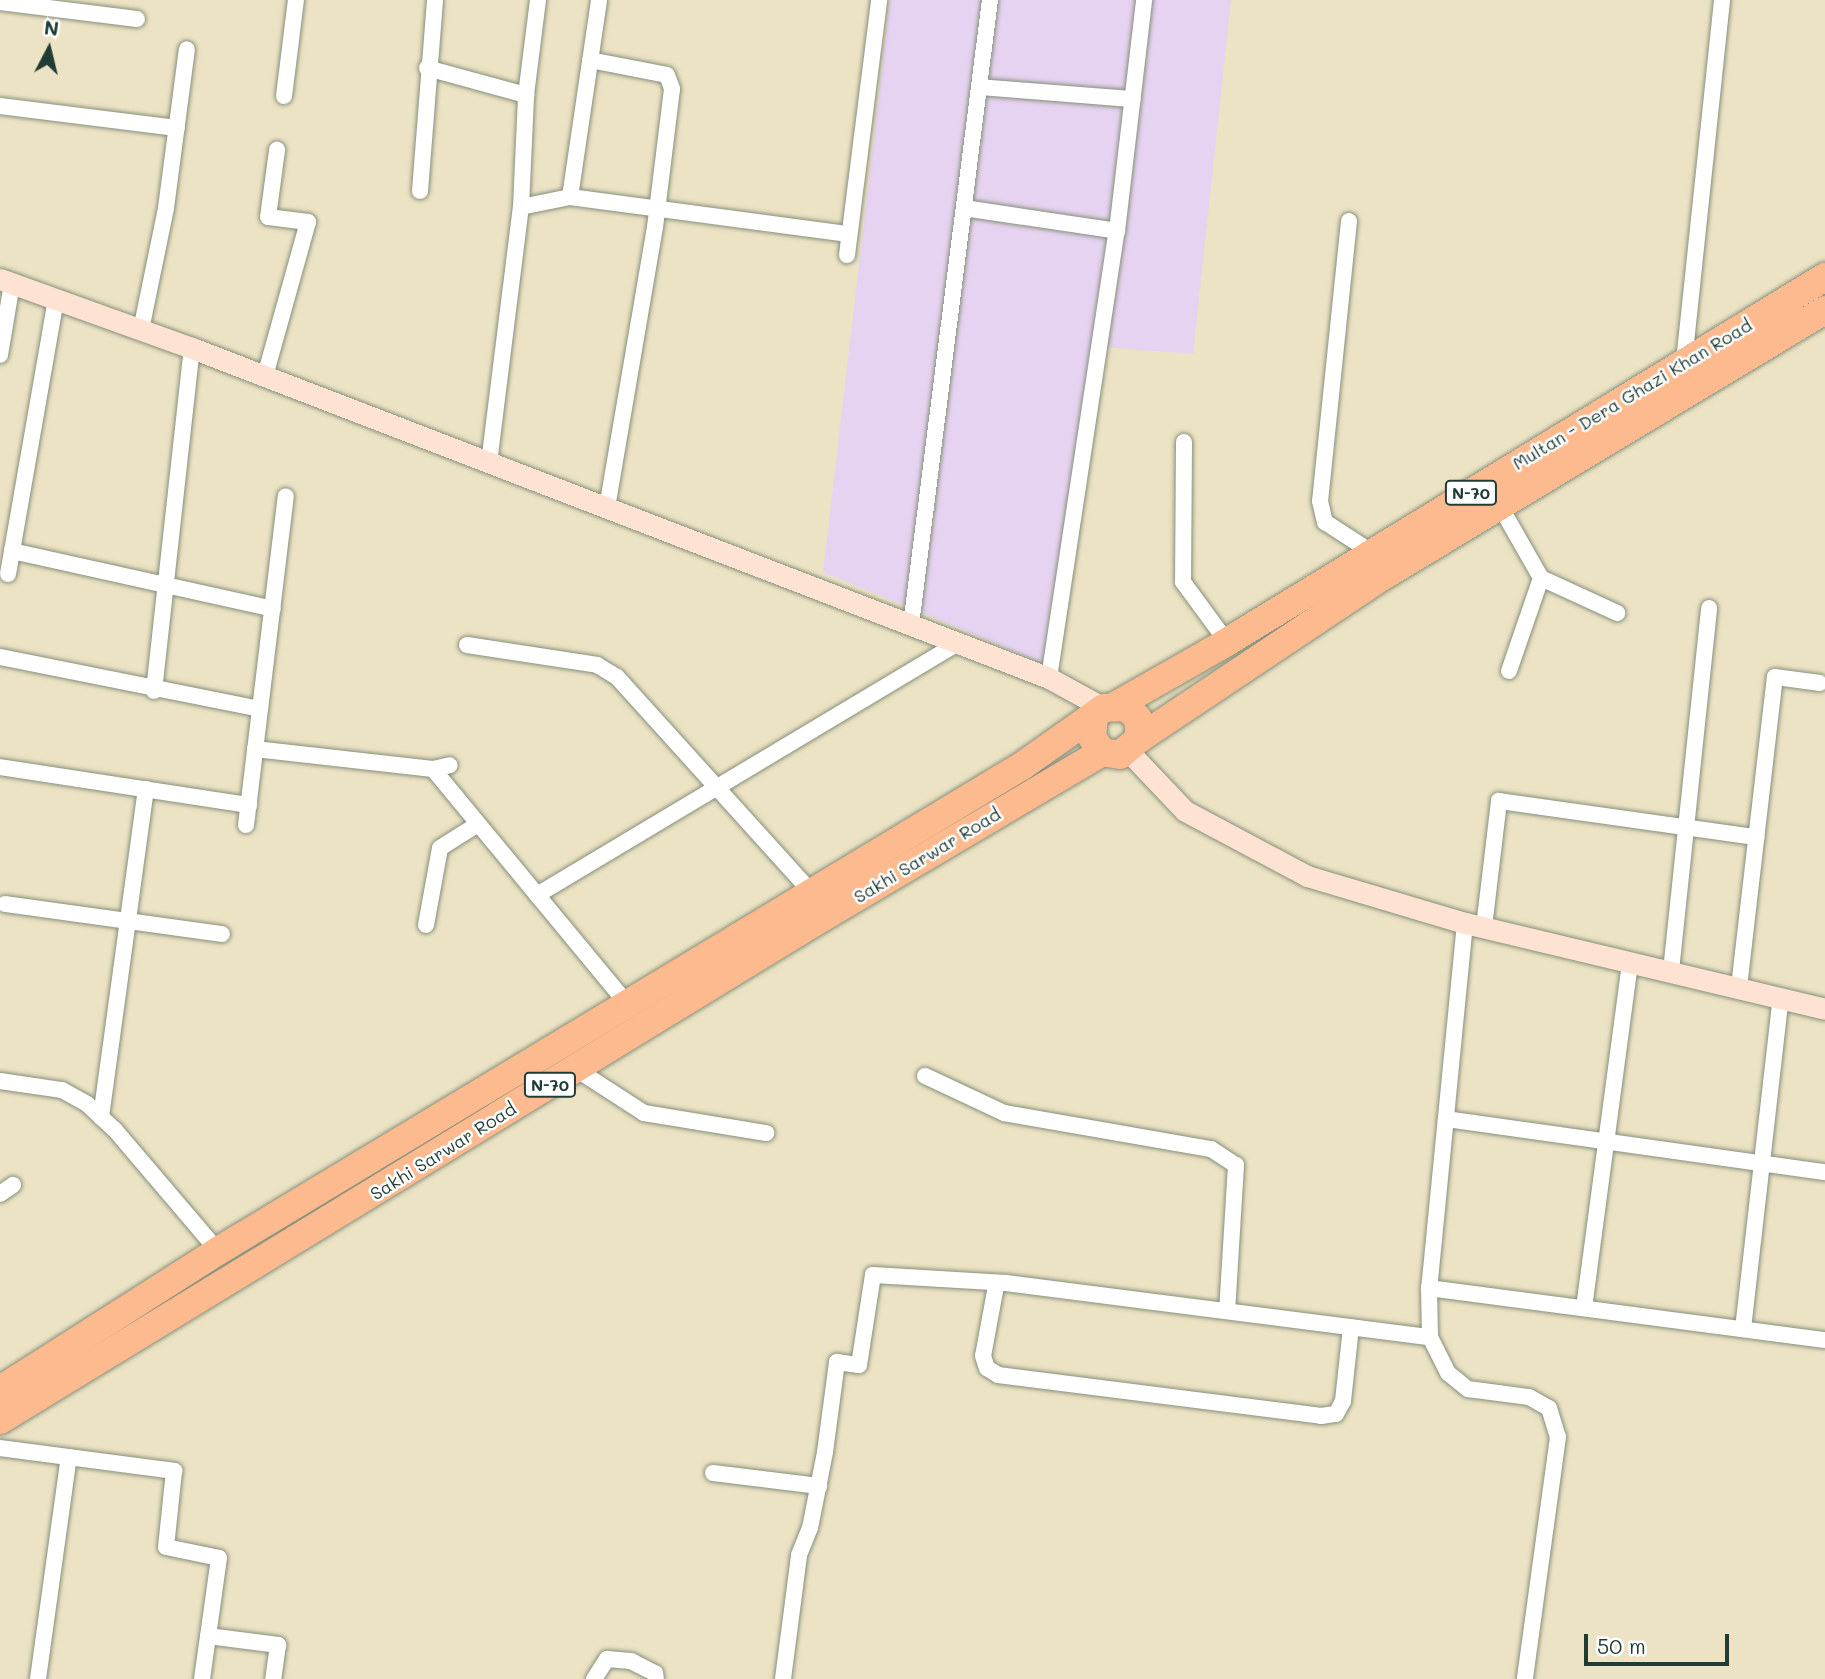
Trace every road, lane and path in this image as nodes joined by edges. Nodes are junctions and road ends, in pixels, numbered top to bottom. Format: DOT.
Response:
graph roads {
  1 [pos="296,0"];
  2 [pos="435,0"];
  3 [pos="538,0"];
  4 [pos="599,0"];
  5 [pos="879,0"];
  6 [pos="990,0"];
  7 [pos="1144,0"];
  8 [pos="1722,0"];
  9 [pos="0,2"];
  10 [pos="37,4"];
  11 [pos="137,19"];
  12 [pos="187,48"];
  13 [pos="590,60"];
  14 [pos="427,68"];
  15 [pos="979,87"];
  16 [pos="526,95"];
  17 [pos="284,96"];
  18 [pos="1133,99"];
  19 [pos="0,106"];
  20 [pos="177,128"];
  21 [pos="277,150"];
  22 [pos="420,191"];
  23 [pos="570,197"];
  24 [pos="521,207"];
  25 [pos="964,208"];
  26 [pos="657,210"];
  27 [pos="1349,221"];
  28 [pos="1117,231"];
  29 [pos="849,234"];
  30 [pos="847,255"];
  31 [pos="1825,276"];
  32 [pos="6,281"];
  33 [pos="56,300"];
  34 [pos="1825,310"];
  35 [pos="141,330"];
  36 [pos="192,348"];
  37 [pos="0,355"];
  38 [pos="1684,362"];
  39 [pos="265,376"];
  40 [pos="1184,442"];
  41 [pos="489,463"];
  42 [pos="286,496"];
  43 [pos="1500,506"];
  44 [pos="607,508"];
  45 [pos="12,551"];
  46 [pos="1373,553"];
  47 [pos="8,574"];
  48 [pos="1541,578"];
  49 [pos="166,583"];
  50 [pos="273,608"];
  51 [pos="1709,608"];
  52 [pos="1617,613"];
  53 [pos="911,625"];
  54 [pos="1227,642"];
  55 [pos="957,643"];
  56 [pos="467,645"];
  57 [pos="0,657"];
  58 [pos="1509,671"];
  59 [pos="1049,678"];
  60 [pos="1820,683"];
  61 [pos="154,691"];
  62 [pos="260,709"];
  63 [pos="1104,711"];
  64 [pos="1124,747"];
  65 [pos="255,749"];
  66 [pos="450,765"];
  67 [pos="0,767"];
  68 [pos="433,769"];
  69 [pos="717,788"];
  70 [pos="146,789"];
  71 [pos="249,804"];
  72 [pos="478,824"];
  73 [pos="246,825"];
  74 [pos="1686,827"];
  75 [pos="1756,837"];
  76 [pos="813,894"];
  77 [pos="537,895"];
  78 [pos="5,904"];
  79 [pos="128,922"];
  80 [pos="426,925"];
  81 [pos="1474,925"];
  82 [pos="222,934"];
  83 [pos="1630,961"];
  84 [pos="1671,971"];
  85 [pos="1739,987"];
  86 [pos="1782,997"];
  87 [pos="628,1005"];
  88 [pos="1825,1009"];
  89 [pos="576,1069"];
  90 [pos="925,1076"];
  91 [pos="0,1081"];
  92 [pos="101,1117"];
  93 [pos="1446,1119"];
  94 [pos="766,1133"];
  95 [pos="1606,1142"];
  96 [pos="1763,1163"];
  97 [pos="1825,1172"];
  98 [pos="218,1251"];
  99 [pos="996,1286"];
  100 [pos="1429,1288"];
  101 [pos="1584,1308"];
  102 [pos="1227,1311"];
  103 [pos="1351,1326"];
  104 [pos="1743,1329"];
  105 [pos="1430,1337"];
  106 [pos="1825,1340"];
  107 [pos="0,1390"];
  108 [pos="0,1420"];
  109 [pos="0,1448"];
  110 [pos="69,1457"];
  111 [pos="713,1473"];
  112 [pos="819,1486"];
  113 [pos="208,1636"];
  114 [pos="38,1679"];
  115 [pos="202,1679"];
  116 [pos="274,1679"];
  117 [pos="594,1679"];
  118 [pos="656,1679"];
  119 [pos="783,1679"];
  120 [pos="1525,1679"];
  1 -- 17 [label="street"];
  2 -- 14 [label="street"];
  3 -- 16 [label="street"];
  4 -- 13 [label="street"];
  5 -- 29 [label="street"];
  6 -- 15 [label="street"];
  7 -- 18 [label="street"];
  8 -- 38 [label="street"];
  9 -- 10 [label="street"];
  10 -- 11 [label="street"];
  12 -- 20 [label="street"];
  13 -- 23 [label="street"];
  13 -- 26 [label="street"];
  14 -- 16 [label="street"];
  14 -- 22 [label="street"];
  15 -- 18 [label="street"];
  15 -- 25 [label="street"];
  16 -- 24 [label="street"];
  18 -- 28 [label="street"];
  19 -- 20 [label="street"];
  20 -- 35 [label="street"];
  21 -- 39 [label="street"];
  23 -- 24 [label="street"];
  23 -- 26 [label="street"];
  24 -- 41 [label="street"];
  25 -- 28 [label="street"];
  25 -- 53 [label="street"];
  26 -- 29 [label="street"];
  26 -- 44 [label="street"];
  27 -- 46 [label="street"];
  28 -- 59 [label="street"];
  29 -- 30 [label="street"];
  31 -- 38 [label="highway, Multan - Dera Ghazi Khan Road / N-70"];
  32 -- 33 [label="main road"];
  32 -- 37 [label="street"];
  33 -- 35 [label="main road"];
  33 -- 45 [label="street"];
  34 -- 43 [label="highway, Multan - Dera Ghazi Khan Road / N-70"];
  35 -- 36 [label="main road"];
  36 -- 39 [label="main road"];
  36 -- 49 [label="street"];
  38 -- 46 [label="highway, Multan - Dera Ghazi Khan Road / N-70"];
  39 -- 41 [label="main road"];
  40 -- 54 [label="street"];
  41 -- 44 [label="main road"];
  42 -- 50 [label="street"];
  43 -- 48 [label="street"];
  43 -- 64 [label="highway, Multan - Dera Ghazi Khan Road / N-70"];
  44 -- 53 [label="main road"];
  45 -- 47 [label="street"];
  45 -- 49 [label="street"];
  46 -- 54 [label="highway, Multan - Dera Ghazi Khan Road / N-70"];
  48 -- 52 [label="street"];
  48 -- 58 [label="street"];
  49 -- 50 [label="street"];
  49 -- 61 [label="street"];
  50 -- 62 [label="street"];
  51 -- 74 [label="street"];
  53 -- 55 [label="main road"];
  54 -- 63 [label="highway, Multan - Dera Ghazi Khan Road / N-70"];
  55 -- 59 [label="main road"];
  55 -- 69 [label="street"];
  56 -- 69 [label="street"];
  57 -- 61 [label="street"];
  59 -- 63 [label="main road"];
  60 -- 75 [label="street"];
  61 -- 62 [label="street"];
  62 -- 65 [label="street"];
  63 -- 64 [label="highway"];
  63 -- 64 [label="highway"];
  63 -- 76 [label="highway, Sakhi Sarwar Road / N-70"];
  64 -- 81 [label="main road"];
  64 -- 89 [label="highway, Sakhi Sarwar Road / N-70"];
  65 -- 68 [label="street"];
  65 -- 71 [label="street"];
  66 -- 68 [label="street"];
  67 -- 70 [label="street"];
  68 -- 72 [label="street"];
  69 -- 76 [label="street"];
  69 -- 77 [label="street"];
  70 -- 71 [label="street"];
  70 -- 79 [label="street"];
  71 -- 73 [label="street"];
  72 -- 77 [label="street"];
  72 -- 80 [label="street"];
  74 -- 75 [label="street"];
  74 -- 81 [label="street"];
  74 -- 84 [label="street"];
  75 -- 85 [label="street"];
  76 -- 87 [label="highway, Sakhi Sarwar Road / N-70"];
  77 -- 87 [label="street"];
  78 -- 79 [label="street"];
  79 -- 82 [label="street"];
  79 -- 92 [label="street"];
  81 -- 83 [label="main road"];
  81 -- 93 [label="street"];
  83 -- 84 [label="main road"];
  83 -- 95 [label="street"];
  84 -- 85 [label="main road"];
  85 -- 86 [label="main road"];
  86 -- 88 [label="main road"];
  86 -- 96 [label="street"];
  87 -- 98 [label="highway, Sakhi Sarwar Road / N-70"];
  89 -- 94 [label="street"];
  89 -- 108 [label="highway, Sakhi Sarwar Road / N-70"];
  90 -- 102 [label="street"];
  91 -- 92 [label="street"];
  92 -- 98 [label="street"];
  93 -- 95 [label="street"];
  93 -- 100 [label="street"];
  95 -- 96 [label="street"];
  95 -- 101 [label="street"];
  96 -- 97 [label="street"];
  96 -- 104 [label="street"];
  98 -- 107 [label="highway, Sakhi Sarwar Road / N-70"];
  99 -- 102 [label="street"];
  99 -- 103 [label="street"];
  99 -- 112 [label="street"];
  100 -- 101 [label="street"];
  100 -- 105 [label="street"];
  101 -- 104 [label="street"];
  102 -- 103 [label="street"];
  103 -- 105 [label="street"];
  104 -- 106 [label="street"];
  105 -- 120 [label="street"];
  109 -- 110 [label="street"];
  110 -- 113 [label="street"];
  110 -- 114 [label="street"];
  111 -- 112 [label="street"];
  112 -- 119 [label="street"];
  113 -- 115 [label="street"];
  113 -- 116 [label="street"];
  117 -- 118 [label="street"];
}
